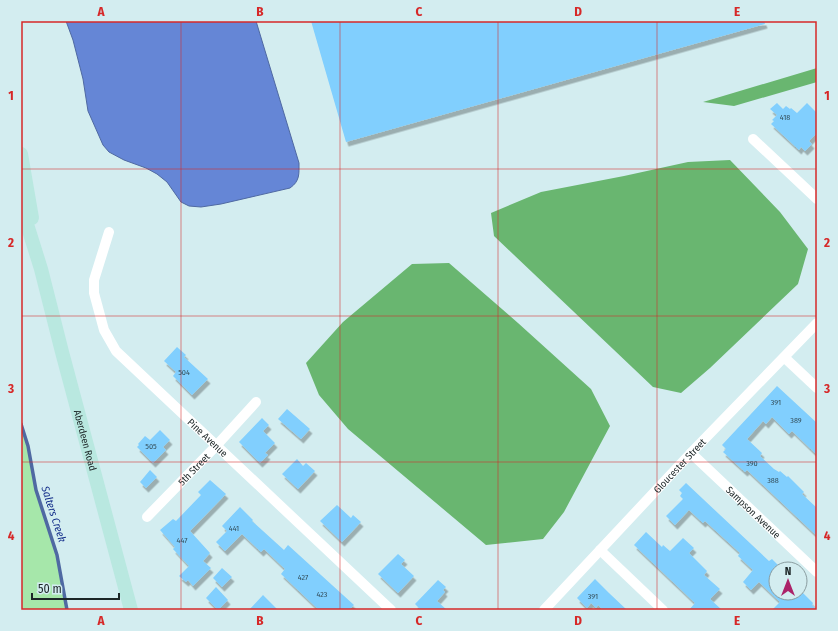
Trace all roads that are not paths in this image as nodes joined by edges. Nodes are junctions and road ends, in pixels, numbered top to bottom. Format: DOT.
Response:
graph roads {
  1 [pos="753,139"];
  2 [pos="21,154"];
  3 [pos="817,199"];
  4 [pos="21,205"];
  5 [pos="109,232"];
  6 [pos="41,269"];
  7 [pos="817,323"];
  8 [pos="785,358"];
  9 [pos="817,388"];
  10 [pos="256,402"];
  11 [pos="216,446"];
  12 [pos="691,453"];
  13 [pos="147,517"];
  14 [pos="600,550"];
  15 [pos="817,572"];
  16 [pos="131,610"];
  17 [pos="391,610"];
  18 [pos="544,610"];
  19 [pos="663,610"];
  1 -- 3 [label="street"];
  2 -- 6 [label="main road, Aberdeen Road"];
  4 -- 6 [label="main road, Aberdeen Road"];
  5 -- 11 [label="street, Pine Avenue"];
  6 -- 16 [label="main road, Aberdeen Road"];
  7 -- 8 [label="street, Gloucester Street"];
  8 -- 9 [label="street"];
  8 -- 12 [label="street, Gloucester Street"];
  10 -- 11 [label="street, 5th Street"];
  11 -- 13 [label="street, 5th Street"];
  11 -- 17 [label="street, Pine Avenue"];
  12 -- 14 [label="street, Gloucester Street"];
  12 -- 15 [label="street, Sampson Avenue"];
  14 -- 18 [label="street, Gloucester Street"];
  14 -- 19 [label="street"];
}
